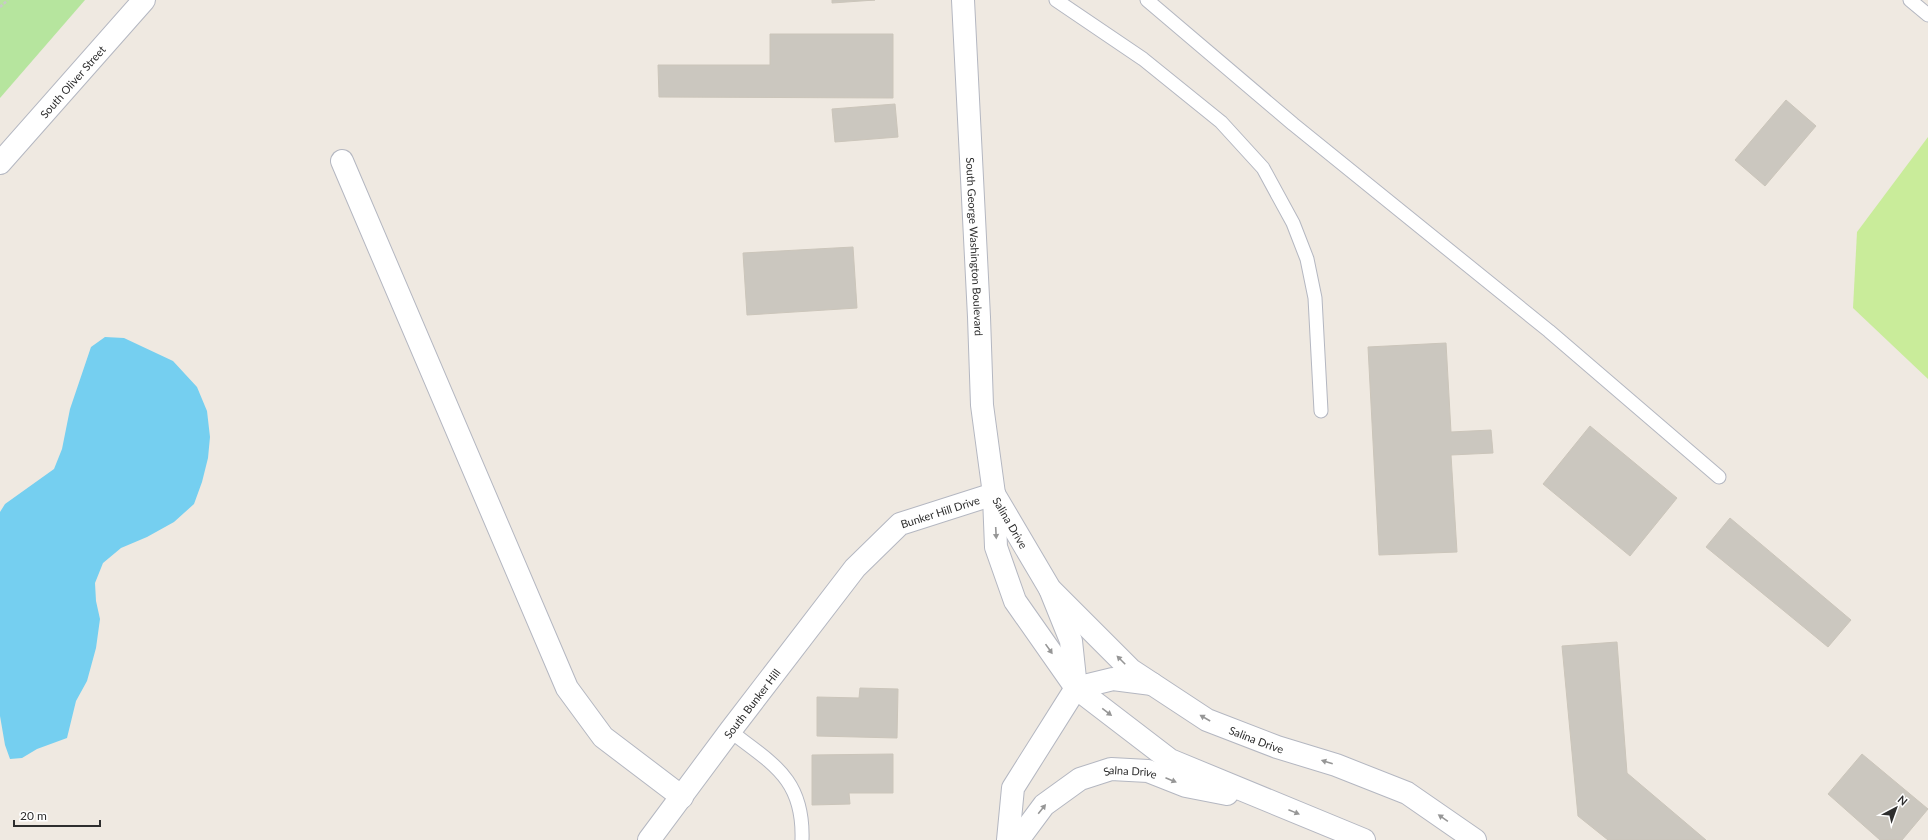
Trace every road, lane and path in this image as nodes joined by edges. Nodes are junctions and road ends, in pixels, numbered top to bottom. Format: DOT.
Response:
graph roads {
  1 [pos="8,0"];
  2 [pos="144,0"];
  3 [pos="963,0"];
  4 [pos="1056,0"];
  5 [pos="1147,0"];
  6 [pos="1910,0"];
  7 [pos="0,7"];
  8 [pos="1928,15"];
  9 [pos="342,161"];
  10 [pos="0,163"];
  11 [pos="1320,410"];
  12 [pos="1718,477"];
  13 [pos="994,494"];
  14 [pos="855,568"];
  15 [pos="1050,589"];
  16 [pos="1152,684"];
  17 [pos="1076,688"];
  18 [pos="730,731"];
  19 [pos="682,797"];
  20 [pos="1265,800"];
  21 [pos="650,840"];
  22 [pos="802,840"];
  23 [pos="1008,840"];
  24 [pos="1018,840"];
  25 [pos="1364,840"];
  26 [pos="1475,840"];
  1 -- 7 [label="path"];
  2 -- 10 [label="street, South Oliver Street"];
  3 -- 13 [label="street, South George Washington Boulevard"];
  4 -- 11 [label="lane"];
  5 -- 12 [label="lane"];
  6 -- 8 [label="lane"];
  9 -- 19 [label="street"];
  13 -- 14 [label="street, Bunker Hill Drive"];
  13 -- 15 [label="street, Salina Drive"];
  13 -- 17 [label="street, Salina Drive, one-way"];
  14 -- 18 [label="street, South Bunker Hill"];
  16 -- 15 [label="street, Salina Drive, one-way"];
  15 -- 17 [label="street"];
  16 -- 17 [label="street"];
  26 -- 16 [label="street, Salina Drive, one-way"];
  17 -- 20 [label="street, Salina Drive, one-way"];
  17 -- 23 [label="street"];
  18 -- 19 [label="street, South Bunker Hill"];
  18 -- 22 [label="lane"];
  19 -- 21 [label="street, South Bunker Hill"];
  24 -- 20 [label="street, Salna Drive, one-way"];
  20 -- 25 [label="street, Salina Drive, one-way"];
}
